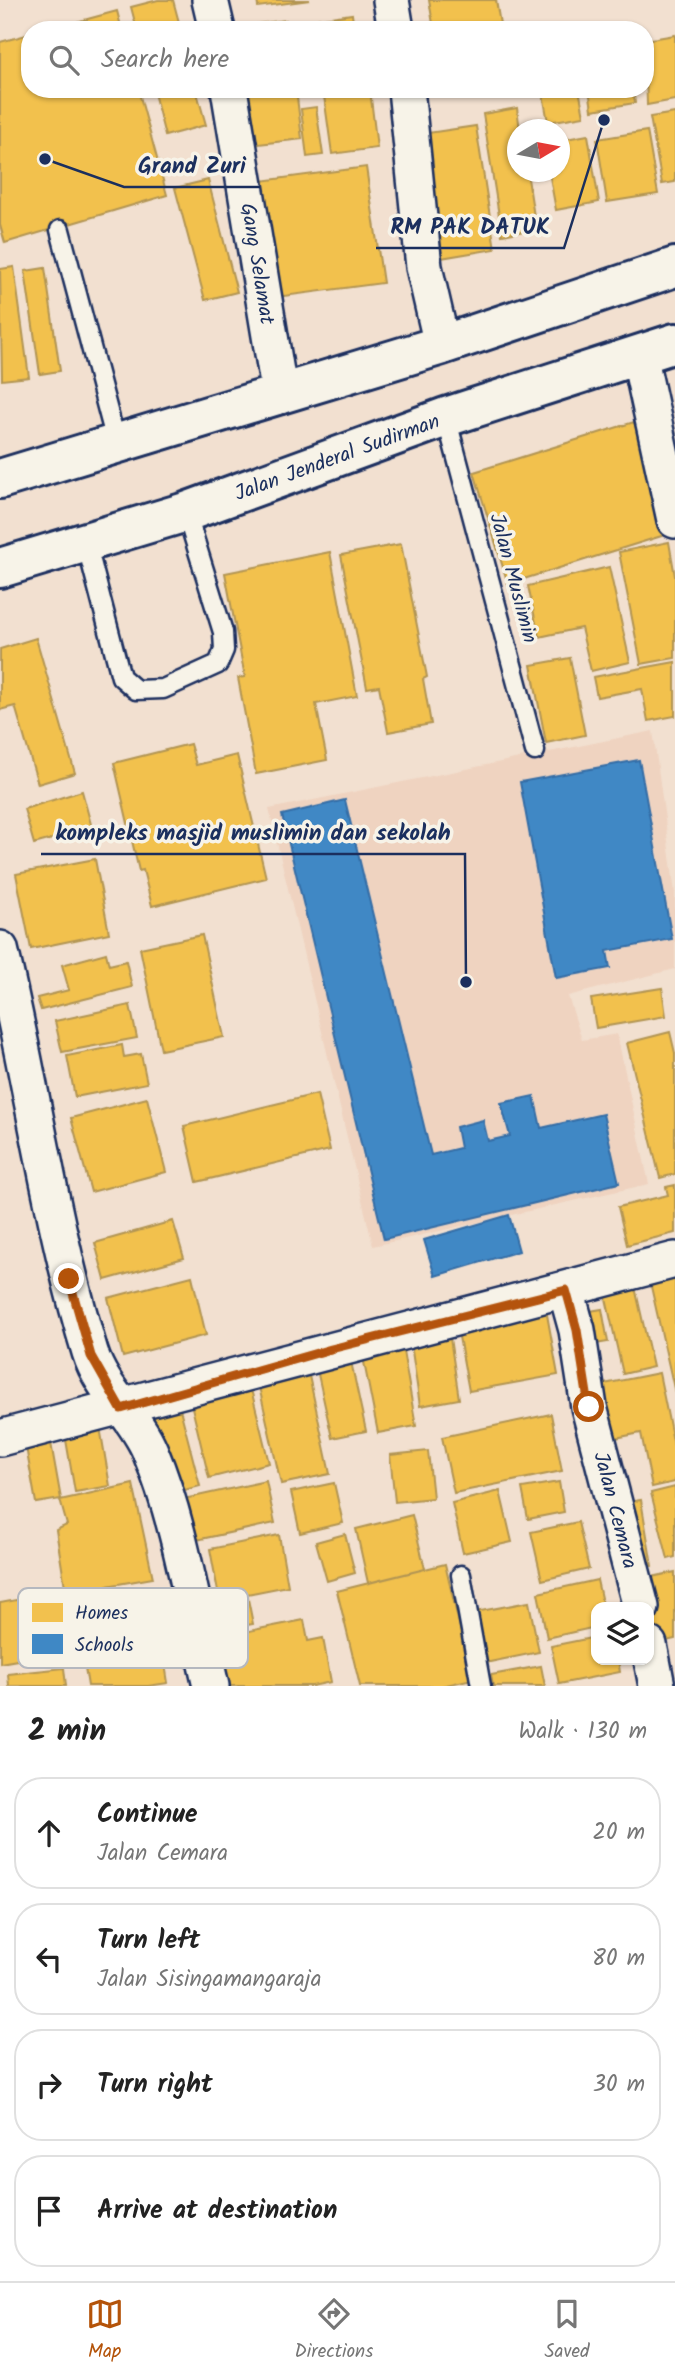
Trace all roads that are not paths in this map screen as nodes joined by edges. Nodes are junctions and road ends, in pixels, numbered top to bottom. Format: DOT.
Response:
graph roads {
  1 [pos="210,0"];
  2 [pos="391,0"];
  3 [pos="215,21"];
  4 [pos="394,21"];
  5 [pos="230,98"];
  6 [pos="407,98"];
  7 [pos="60,230"];
  8 [pos="675,267"];
  9 [pos="675,343"];
  10 [pos="442,345"];
  11 [pos="639,354"];
  12 [pos="280,396"];
  13 [pos="446,417"];
  14 [pos="117,445"];
  15 [pos="0,479"];
  16 [pos="186,512"];
  17 [pos="675,520"];
  18 [pos="86,542"];
  19 [pos="0,568"];
  20 [pos="535,751"];
  21 [pos="0,949"];
  22 [pos="675,1260"];
  23 [pos="566,1290"];
  24 [pos="121,1409"];
  25 [pos="0,1438"];
  26 [pos="461,1575"];
  27 [pos="189,1588"];
  28 [pos="640,1602"];
  29 [pos="653,1665"];
  30 [pos="207,1668"];
  31 [pos="211,1686"];
  32 [pos="481,1686"];
  33 [pos="657,1686"];
  1 -- 3 [label="street"];
  2 -- 4 [label="street"];
  5 -- 12 [label="street, Gang Selamat"];
  6 -- 10 [label="street"];
  7 -- 14 [label="lane"];
  8 -- 10 [label="main road"];
  9 -- 11 [label="main road, Jalan Jenderal Sudirman"];
  10 -- 12 [label="main road"];
  11 -- 13 [label="main road, Jalan Jenderal Sudirman"];
  11 -- 17 [label="street"];
  12 -- 14 [label="main road"];
  13 -- 16 [label="main road, Jalan Jenderal Sudirman"];
  13 -- 20 [label="lane, Jalan Muslimin"];
  14 -- 15 [label="main road"];
  16 -- 18 [label="main road, Jalan Jenderal Sudirman"];
  16 -- 18 [label="lane"];
  18 -- 19 [label="main road, Jalan Jenderal Sudirman"];
  21 -- 24 [label="street"];
  22 -- 23 [label="street"];
  23 -- 24 [label="street"];
  23 -- 28 [label="street, Jalan Cemara"];
  24 -- 25 [label="street"];
  24 -- 27 [label="street"];
  26 -- 32 [label="lane"];
  29 -- 33 [label="street"];
  30 -- 31 [label="street"];
}
